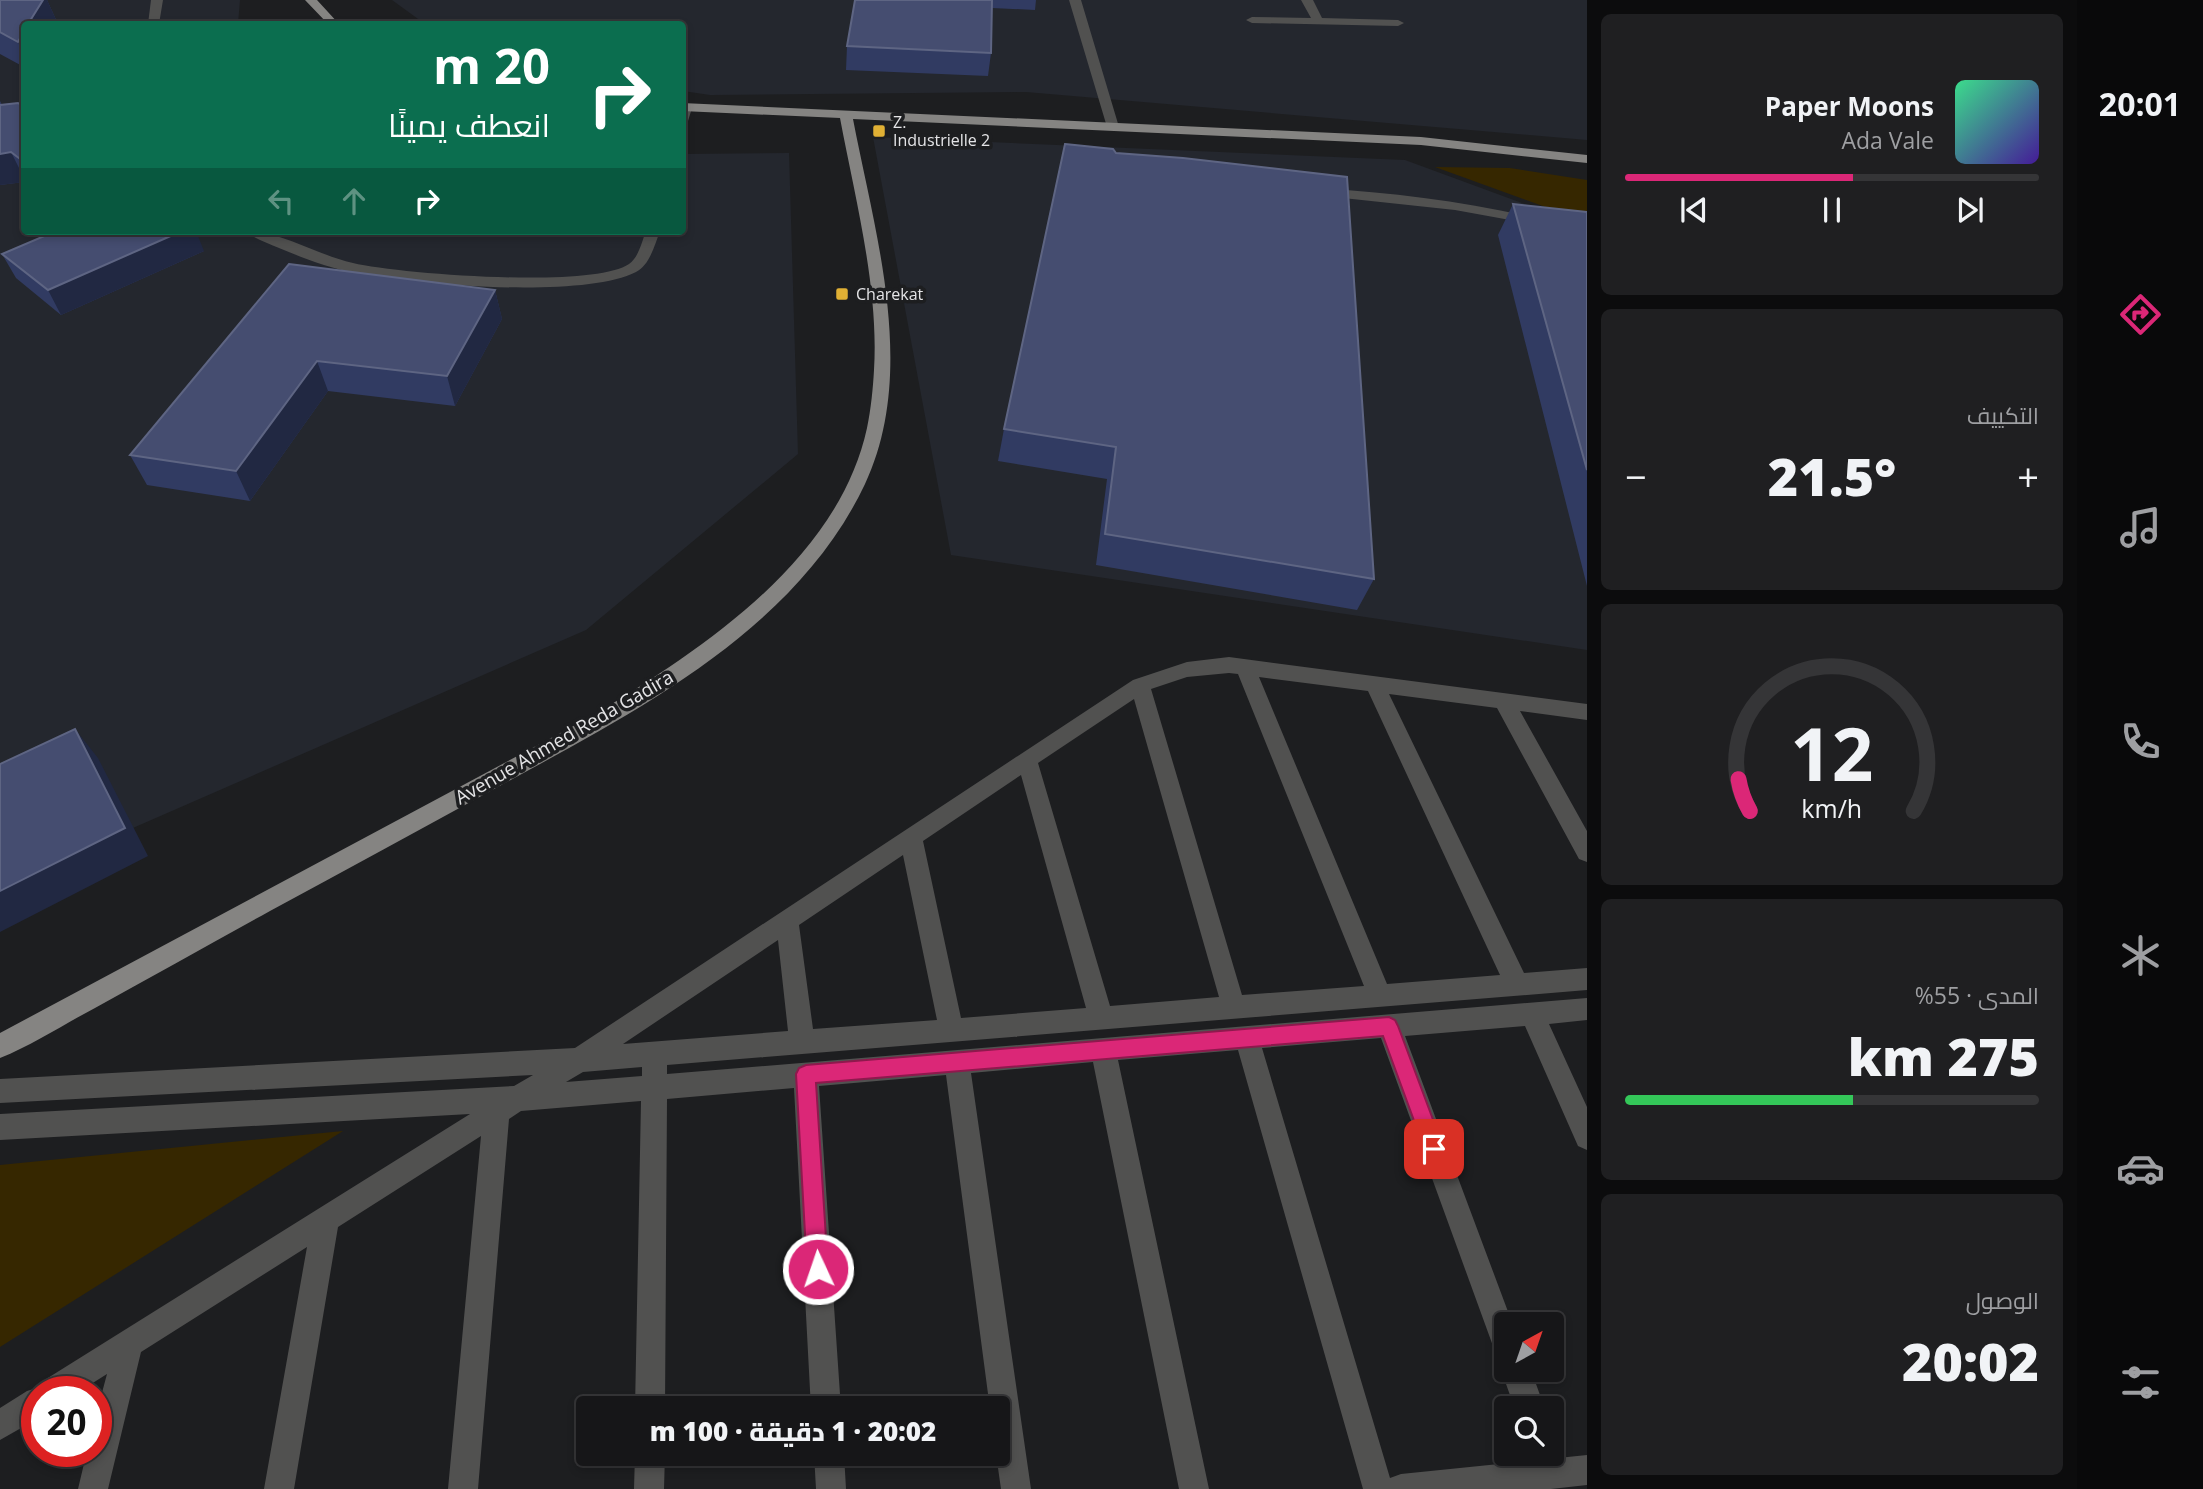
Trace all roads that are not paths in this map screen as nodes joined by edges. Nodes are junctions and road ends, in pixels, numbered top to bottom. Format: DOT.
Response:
graph roads {
  1 [pos="157,0"];
  2 [pos="311,0"];
  3 [pos="1075,0"];
  4 [pos="1307,0"];
  5 [pos="1252,20"];
  6 [pos="154,21"];
  7 [pos="331,21"];
  8 [pos="1318,21"];
  9 [pos="1398,23"];
  10 [pos="686,112"];
  11 [pos="846,115"];
  12 [pos="1113,127"];
  13 [pos="1587,159"];
  14 [pos="1304,191"];
  15 [pos="262,235"];
  16 [pos="651,235"];
  17 [pos="1587,235"];
  18 [pos="1245,666"];
  19 [pos="1374,683"];
  20 [pos="1140,685"];
  21 [pos="1503,701"];
  22 [pos="1587,712"];
  23 [pos="1027,760"];
  24 [pos="911,837"];
  25 [pos="1587,852"];
  26 [pos="787,920"];
  27 [pos="1587,979"];
  28 [pos="1517,985"];
  29 [pos="1380,996"];
  30 [pos="1234,1007"];
  31 [pos="1587,1009"];
  32 [pos="1532,1014"];
  33 [pos="1101,1018"];
  34 [pos="1389,1026"];
  35 [pos="951,1030"];
  36 [pos="1247,1038"];
  37 [pos="802,1042"];
  38 [pos="0,1046"];
  39 [pos="1103,1050"];
  40 [pos="656,1054"];
  41 [pos="579,1060"];
  42 [pos="957,1061"];
  43 [pos="806,1074"];
  44 [pos="655,1087"];
  45 [pos="0,1091"];
  46 [pos="505,1104"];
  47 [pos="0,1126"];
  48 [pos="1587,1137"];
  49 [pos="326,1218"];
  50 [pos="1494,1312"];
  51 [pos="129,1343"];
  52 [pos="76,1376"];
  53 [pos="650,1396"];
  54 [pos="825,1396"];
  55 [pos="21,1411"];
  56 [pos="0,1425"];
  57 [pos="650,1466"];
  58 [pos="830,1466"];
  59 [pos="1538,1466"];
  60 [pos="1562,1466"];
  61 [pos="1587,1470"];
  62 [pos="93,1489"];
  63 [pos="279,1489"];
  64 [pos="463,1489"];
  65 [pos="649,1489"];
  66 [pos="831,1489"];
  67 [pos="1016,1489"];
  68 [pos="1194,1489"];
  69 [pos="1378,1489"];
  70 [pos="1401,1489"];
  1 -- 6 [label="street"];
  2 -- 7 [label="main road"];
  3 -- 12 [label="street"];
  4 -- 8 [label="street"];
  5 -- 8 [label="street"];
  8 -- 9 [label="street"];
  10 -- 11 [label="main road"];
  11 -- 12 [label="main road"];
  11 -- 38 [label="main road, Avenue Ahmed Reda Gadira"];
  12 -- 13 [label="main road"];
  14 -- 17 [label="street"];
  15 -- 16 [label="street"];
  18 -- 19 [label="street"];
  18 -- 20 [label="street"];
  18 -- 29 [label="street"];
  19 -- 21 [label="street"];
  19 -- 28 [label="street"];
  20 -- 23 [label="street"];
  20 -- 30 [label="street"];
  21 -- 22 [label="street"];
  21 -- 25 [label="street"];
  23 -- 24 [label="street"];
  23 -- 33 [label="street"];
  24 -- 26 [label="street"];
  24 -- 35 [label="street"];
  26 -- 37 [label="street"];
  26 -- 41 [label="street"];
  27 -- 28 [label="street"];
  28 -- 29 [label="street"];
  29 -- 30 [label="street"];
  30 -- 33 [label="street"];
  31 -- 32 [label="street"];
  32 -- 34 [label="street"];
  32 -- 48 [label="street"];
  33 -- 35 [label="street"];
  34 -- 36 [label="street"];
  34 -- 50 [label="street"];
  35 -- 37 [label="street"];
  36 -- 39 [label="street"];
  36 -- 69 [label="street"];
  37 -- 40 [label="street"];
  39 -- 42 [label="street"];
  39 -- 68 [label="street"];
  40 -- 41 [label="street"];
  40 -- 44 [label="street"];
  41 -- 45 [label="street"];
  41 -- 46 [label="street"];
  42 -- 43 [label="street"];
  42 -- 67 [label="street"];
  43 -- 44 [label="street"];
  43 -- 54 [label="street"];
  44 -- 46 [label="street"];
  44 -- 53 [label="street"];
  46 -- 47 [label="street"];
  46 -- 49 [label="street"];
  46 -- 64 [label="street"];
  49 -- 51 [label="street"];
  49 -- 63 [label="street"];
  51 -- 52 [label="street"];
  51 -- 62 [label="street"];
  55 -- 56 [label="street"];
  57 -- 65 [label="street"];
  58 -- 66 [label="street"];
  59 -- 70 [label="street"];
  60 -- 61 [label="street"];
}
